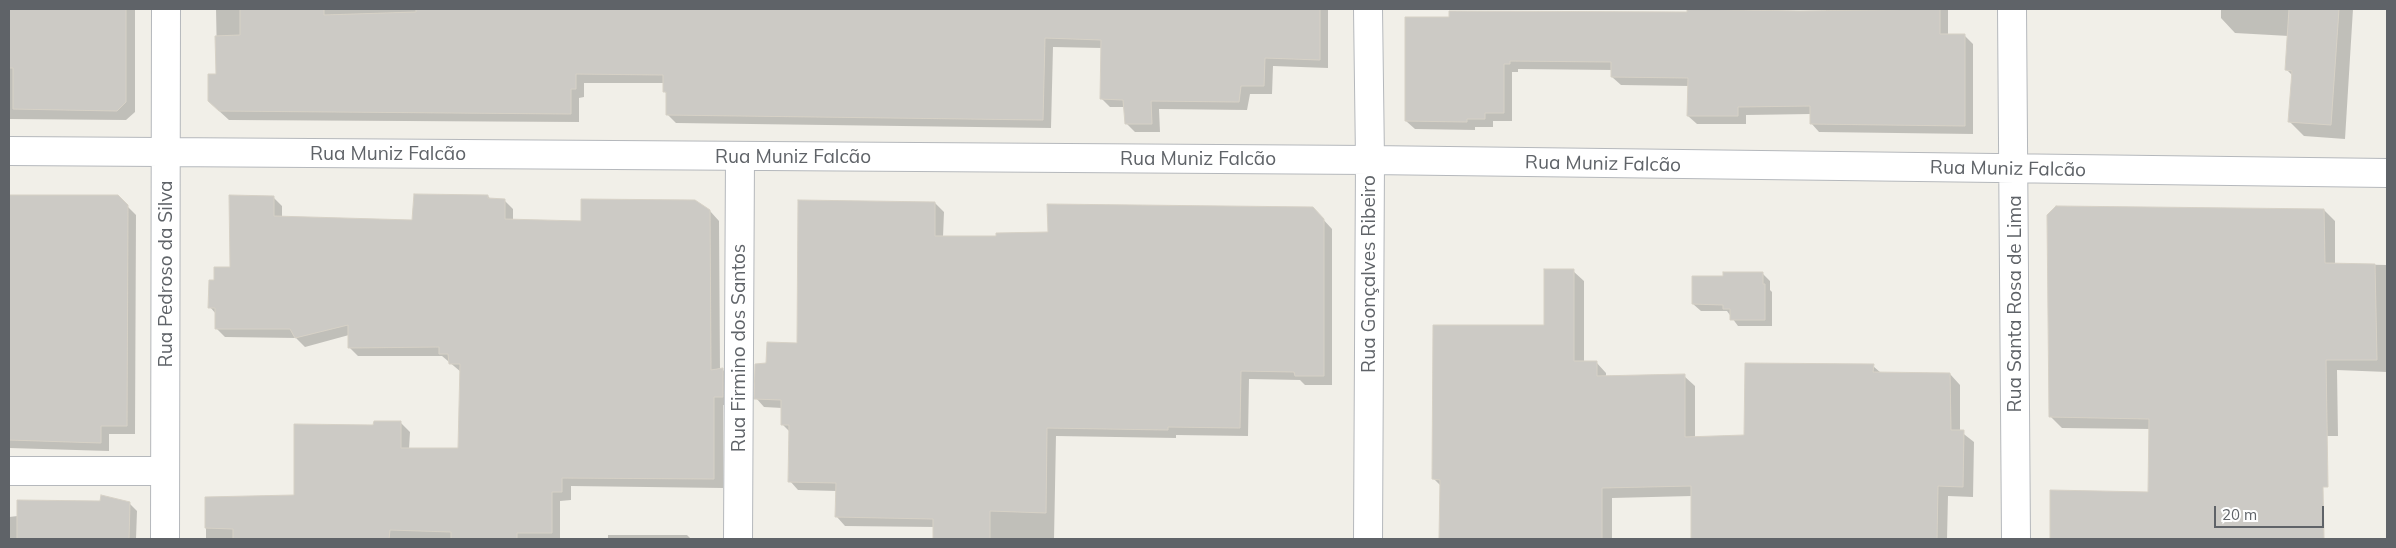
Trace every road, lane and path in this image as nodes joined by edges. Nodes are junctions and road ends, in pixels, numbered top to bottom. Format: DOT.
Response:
graph roads {
  1 [pos="166,9"];
  2 [pos="1368,9"];
  3 [pos="2012,9"];
  4 [pos="9,151"];
  5 [pos="166,152"];
  6 [pos="740,157"];
  7 [pos="1370,160"];
  8 [pos="2015,169"];
  9 [pos="2387,173"];
  10 [pos="9,471"];
  11 [pos="165,471"];
  12 [pos="165,539"];
  13 [pos="738,539"];
  14 [pos="1368,539"];
  15 [pos="2016,539"];
  1 -- 5 [label="street, Rua Pedroso da Silva"];
  2 -- 7 [label="street, Rua Gonçalves Ribeiro"];
  3 -- 8 [label="street, Rua Santa Rosa de Lima"];
  4 -- 5 [label="street, Rua Muniz Falcão"];
  5 -- 6 [label="street, Rua Muniz Falcão"];
  5 -- 11 [label="street, Rua Pedroso da Silva"];
  6 -- 7 [label="street, Rua Muniz Falcão"];
  6 -- 13 [label="street, Rua Firmino dos Santos"];
  7 -- 8 [label="street, Rua Muniz Falcão"];
  7 -- 14 [label="street, Rua Gonçalves Ribeiro"];
  8 -- 9 [label="street, Rua Muniz Falcão"];
  8 -- 15 [label="street, Rua Santa Rosa de Lima"];
  10 -- 11 [label="street"];
  11 -- 12 [label="street, Rua Pedroso da Silva"];
}
